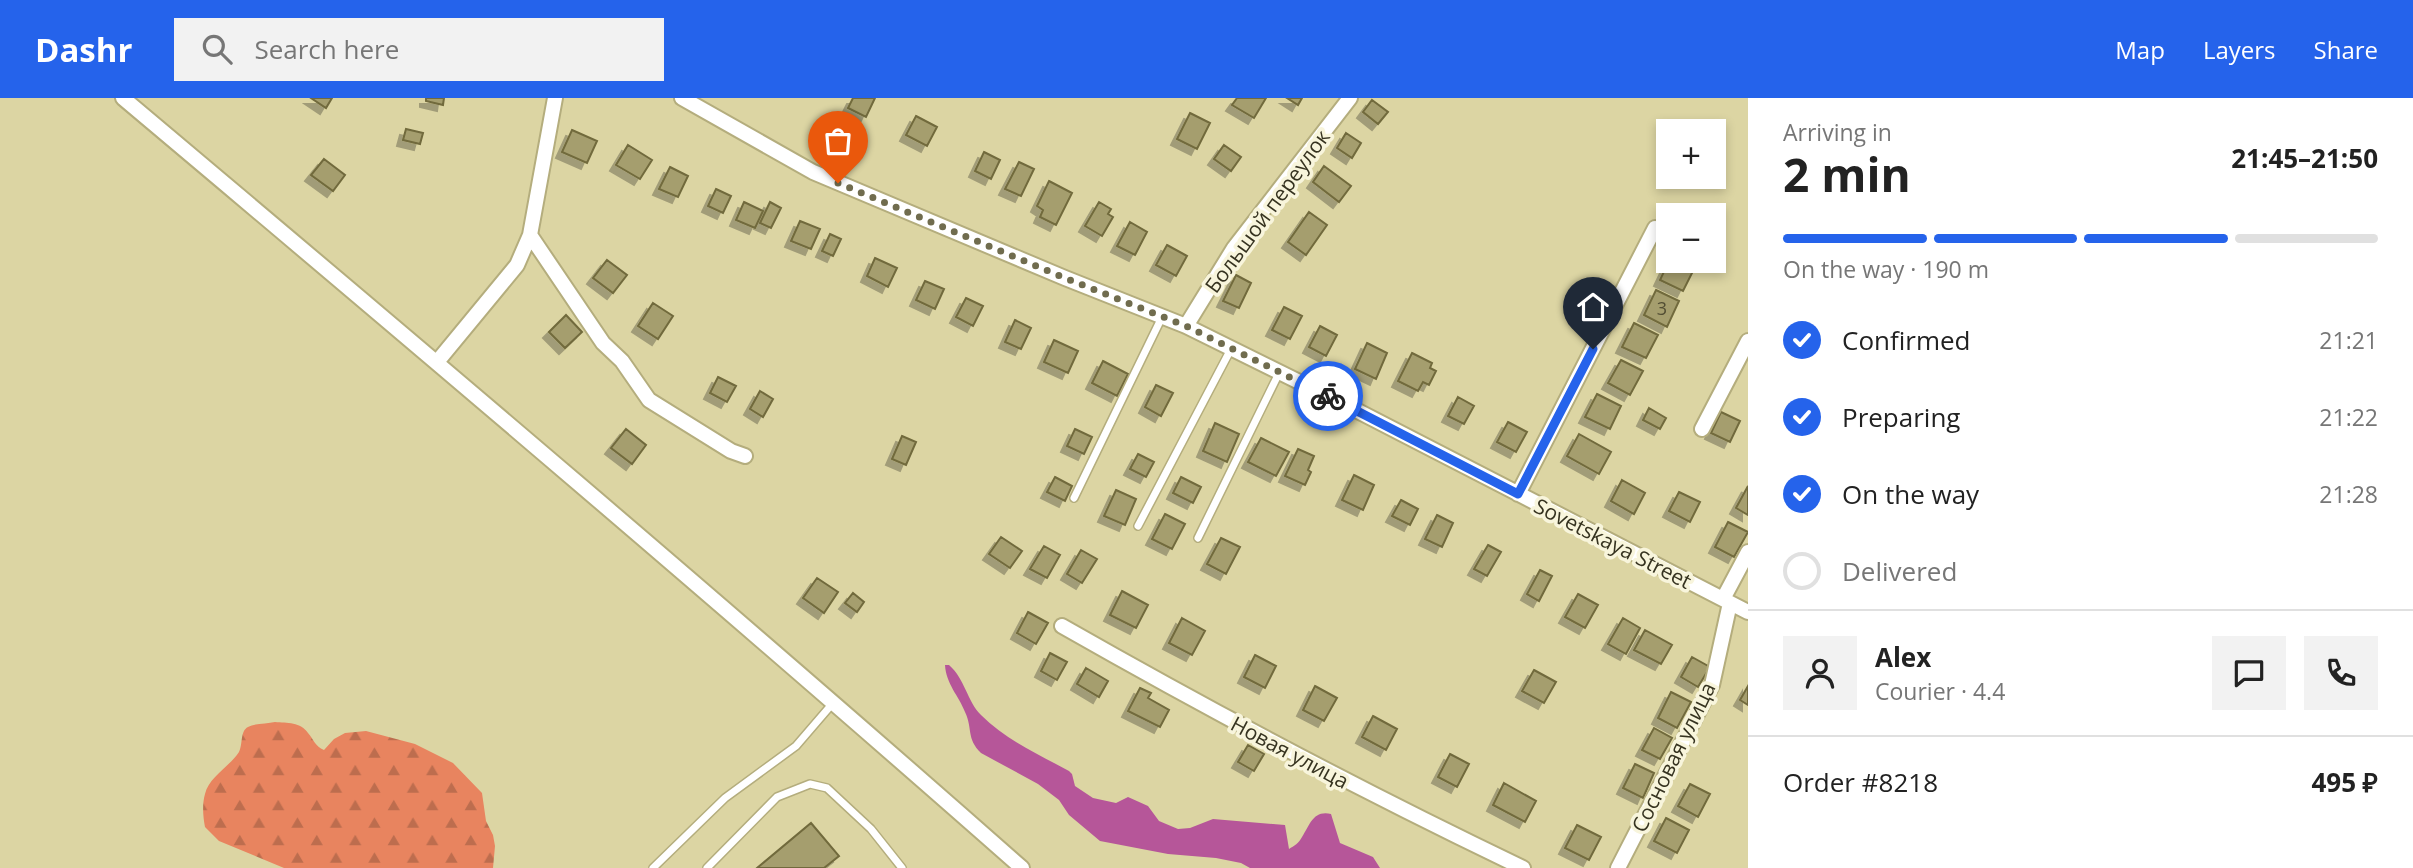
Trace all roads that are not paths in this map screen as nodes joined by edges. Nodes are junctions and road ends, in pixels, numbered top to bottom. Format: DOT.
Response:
graph roads {
  1 [pos="123,98"];
  2 [pos="555,98"];
  3 [pos="682,98"];
  4 [pos="1349,98"];
  5 [pos="1656,228"];
  6 [pos="530,235"];
  7 [pos="1163,316"];
  8 [pos="1186,326"];
  9 [pos="1748,341"];
  10 [pos="1232,349"];
  11 [pos="438,362"];
  12 [pos="1279,372"];
  13 [pos="1702,429"];
  14 [pos="746,456"];
  15 [pos="1518,494"];
  16 [pos="1074,498"];
  17 [pos="1138,526"];
  18 [pos="1198,538"];
  19 [pos="1748,552"];
  20 [pos="1726,601"];
  21 [pos="1748,612"];
  22 [pos="1062,626"];
  23 [pos="833,702"];
  24 [pos="653,868"];
  25 [pos="707,868"];
  26 [pos="902,868"];
  27 [pos="1022,868"];
  28 [pos="1523,868"];
  29 [pos="1618,868"];
  1 -- 11 [label="street"];
  2 -- 6 [label="street"];
  3 -- 7 [label="street, Sovetskaya Street"];
  4 -- 8 [label="street, Большой переулок"];
  5 -- 15 [label="street"];
  6 -- 11 [label="street"];
  6 -- 14 [label="street"];
  7 -- 8 [label="street, Sovetskaya Street"];
  7 -- 16 [label="lane"];
  8 -- 10 [label="street, Sovetskaya Street"];
  9 -- 13 [label="street"];
  10 -- 12 [label="street, Sovetskaya Street"];
  10 -- 17 [label="lane"];
  11 -- 23 [label="street"];
  12 -- 15 [label="street, Sovetskaya Street"];
  12 -- 18 [label="lane"];
  15 -- 20 [label="street, Sovetskaya Street"];
  19 -- 20 [label="street, Сосновая улица"];
  20 -- 21 [label="street, Sovetskaya Street"];
  20 -- 29 [label="street, Сосновая улица"];
  22 -- 28 [label="street, Новая улица"];
  23 -- 24 [label="lane"];
  23 -- 27 [label="street"];
  25 -- 26 [label="lane"];
}
